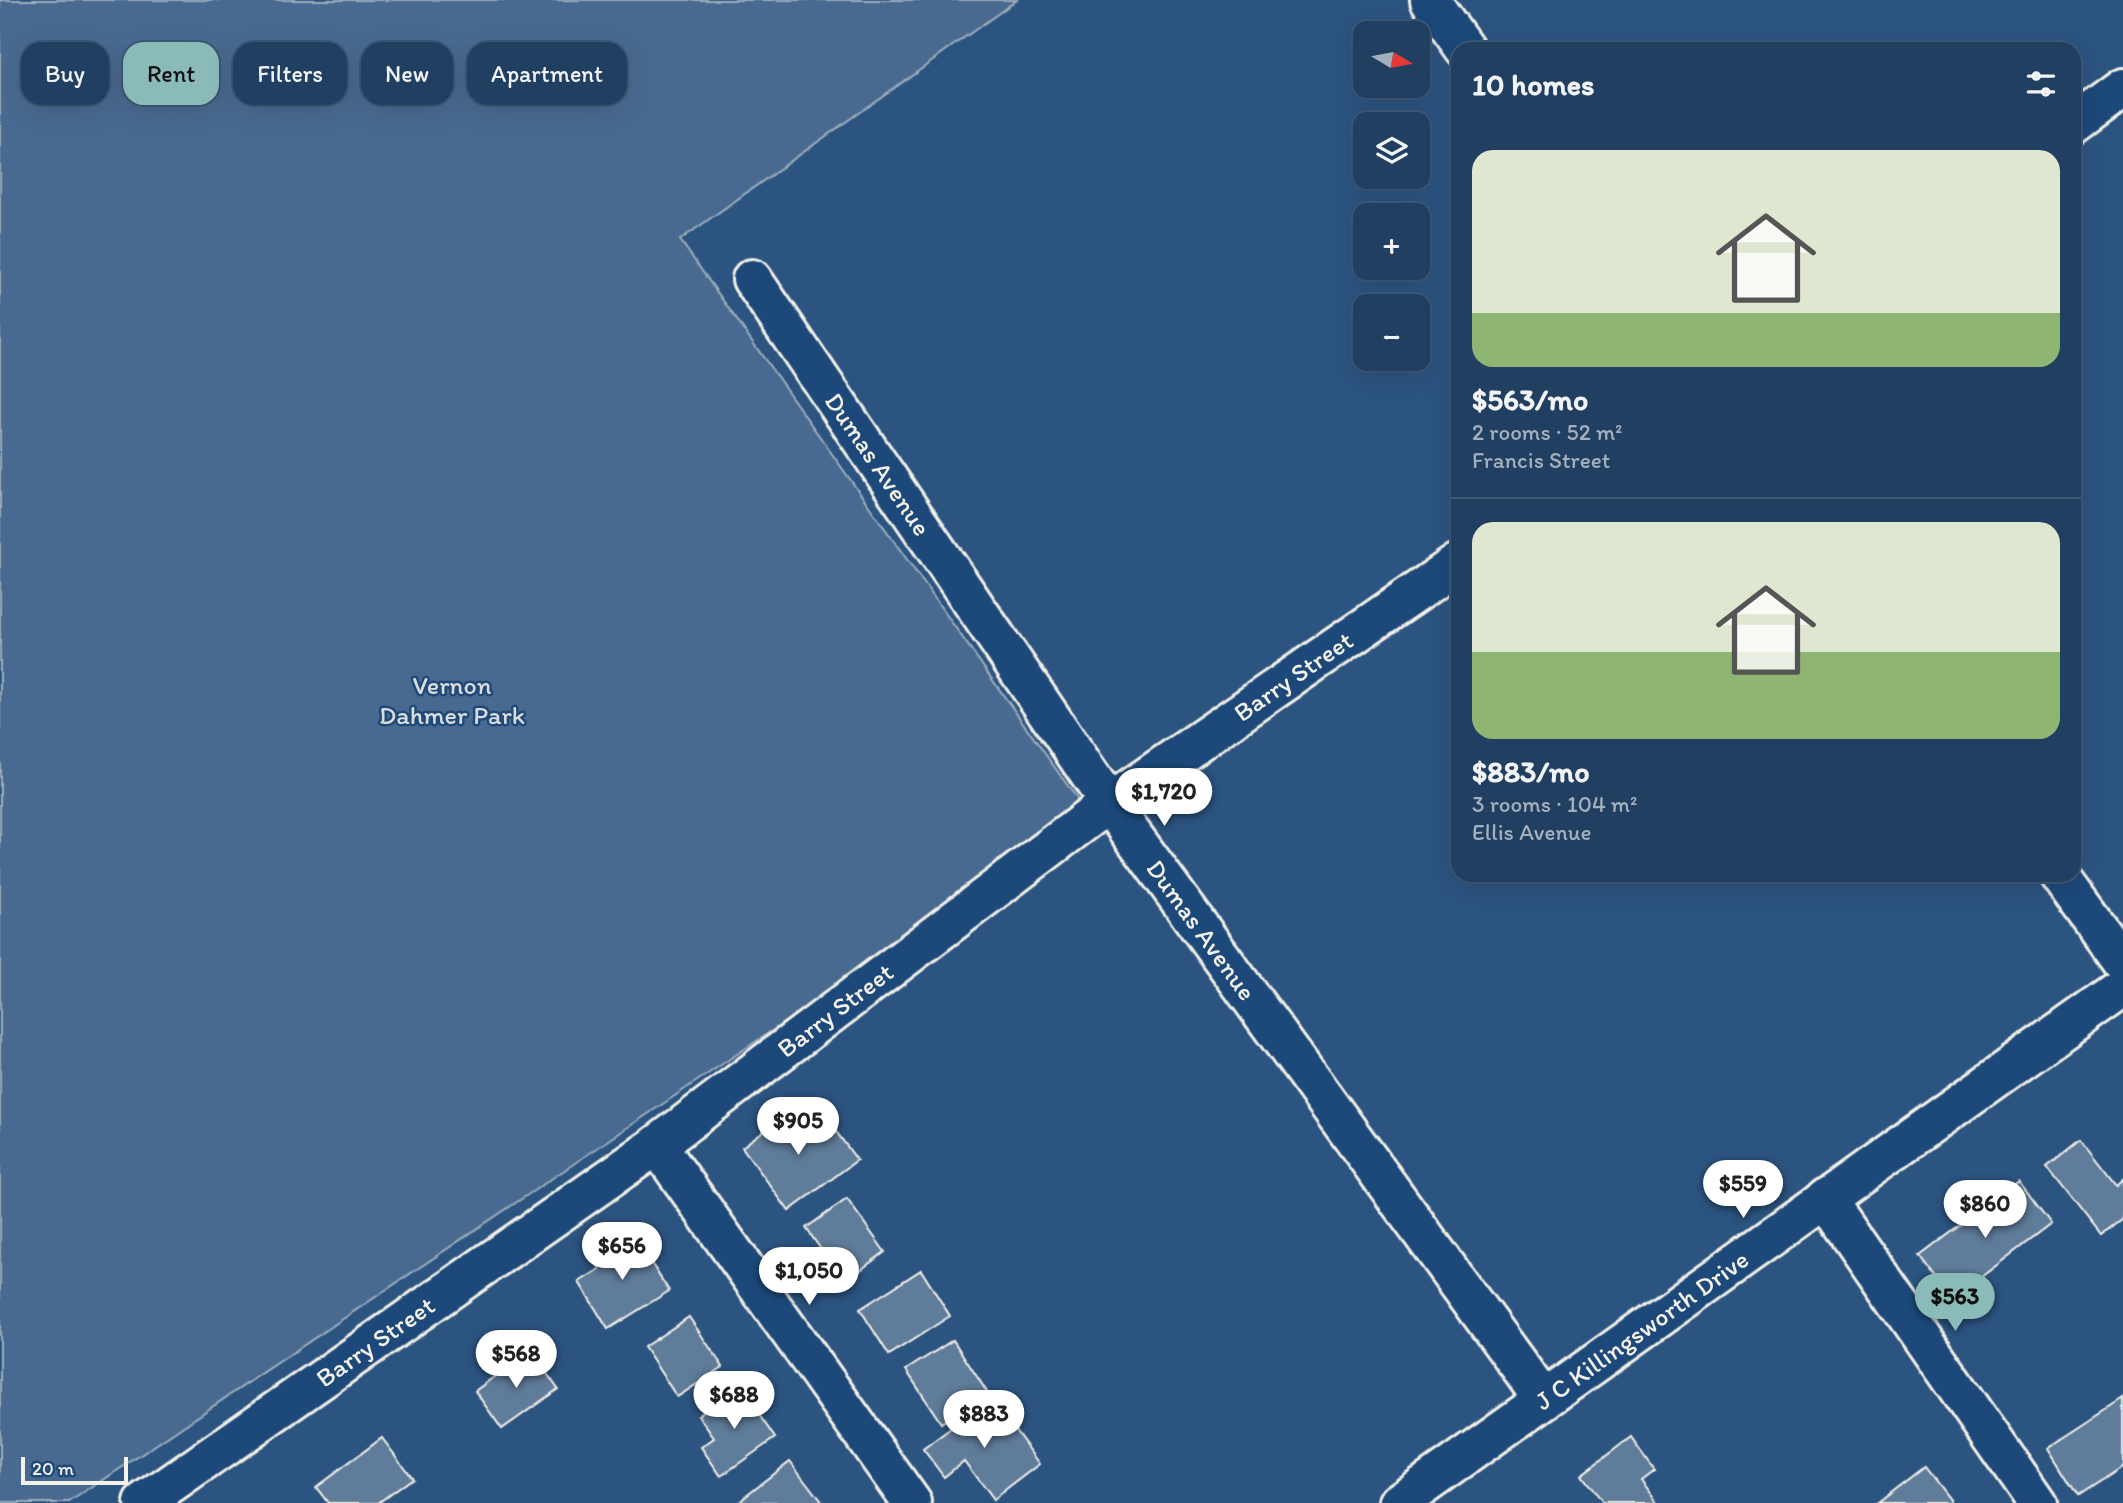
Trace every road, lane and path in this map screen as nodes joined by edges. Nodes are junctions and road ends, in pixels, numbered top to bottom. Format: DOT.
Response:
graph roads {
  1 [pos="1430,0"];
  2 [pos="1460,42"];
  3 [pos="2123,88"];
  4 [pos="2081,119"];
  5 [pos="752,279"];
  6 [pos="1451,569"];
  7 [pos="1109,803"];
  8 [pos="2064,882"];
  9 [pos="2123,964"];
  10 [pos="2123,987"];
  11 [pos="657,1145"];
  12 [pos="1825,1198"];
  13 [pos="1543,1399"];
  14 [pos="144,1503"];
  15 [pos="912,1503"];
  16 [pos="1399,1503"];
  17 [pos="2036,1503"];
  1 -- 2 [label="street"];
  3 -- 4 [label="street"];
  5 -- 7 [label="street, Dumas Avenue"];
  6 -- 7 [label="street, Barry Street"];
  7 -- 11 [label="street, Barry Street"];
  7 -- 13 [label="street, Dumas Avenue"];
  8 -- 9 [label="street"];
  10 -- 12 [label="street, J C Killingsworth Drive"];
  11 -- 14 [label="street, Barry Street"];
  11 -- 15 [label="street"];
  12 -- 13 [label="street, J C Killingsworth Drive"];
  12 -- 17 [label="street"];
  13 -- 16 [label="street, J C Killingsworth Drive"];
}
